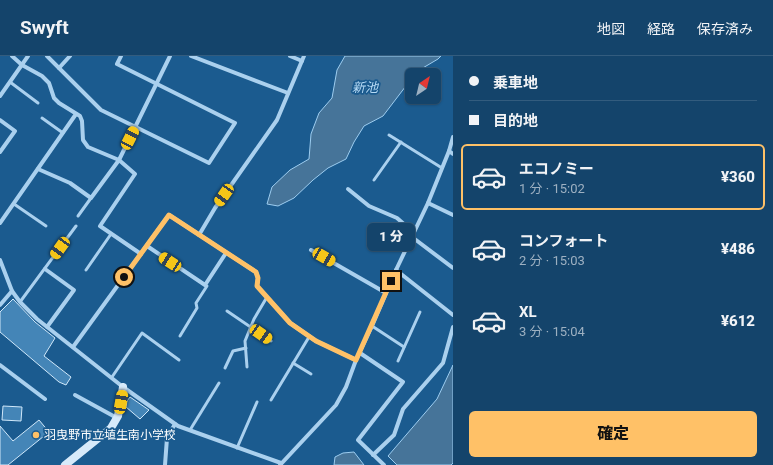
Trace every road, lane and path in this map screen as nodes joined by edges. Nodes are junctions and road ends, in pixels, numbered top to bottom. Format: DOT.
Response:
graph roads {
  1 [pos="12,56"];
  2 [pos="28,56"];
  3 [pos="47,56"];
  4 [pos="70,56"];
  5 [pos="122,56"];
  6 [pos="170,56"];
  7 [pos="191,56"];
  8 [pos="290,56"];
  9 [pos="304,56"];
  10 [pos="302,61"];
  11 [pos="22,64"];
  12 [pos="59,68"];
  13 [pos="10,82"];
  14 [pos="157,84"];
  15 [pos="288,93"];
  16 [pos="0,96"];
  17 [pos="38,103"];
  18 [pos="76,114"];
  19 [pos="42,118"];
  20 [pos="0,120"];
  21 [pos="136,128"];
  22 [pos="63,133"];
  23 [pos="389,135"];
  24 [pos="453,137"];
  25 [pos="402,142"];
  26 [pos="448,151"];
  27 [pos="0,152"];
  28 [pos="453,154"];
  29 [pos="119,160"];
  30 [pos="38,168"];
  31 [pos="442,168"];
  32 [pos="374,180"];
  33 [pos="348,189"];
  34 [pos="91,198"];
  35 [pos="428,203"];
  36 [pos="14,204"];
  37 [pos="453,215"];
  38 [pos="78,216"];
  39 [pos="0,223"];
  40 [pos="46,226"];
  41 [pos="76,226"];
  42 [pos="111,234"];
  43 [pos="413,235"];
  44 [pos="199,236"];
  45 [pos="146,246"];
  46 [pos="311,250"];
  47 [pos="226,253"];
  48 [pos="141,254"];
  49 [pos="0,260"];
  50 [pos="453,268"];
  51 [pos="44,269"];
  52 [pos="86,270"];
  53 [pos="396,270"];
  54 [pos="205,285"];
  55 [pos="12,291"];
  56 [pos="386,293"];
  57 [pos="267,297"];
  58 [pos="20,302"];
  59 [pos="0,305"];
  60 [pos="226,311"];
  61 [pos="420,312"];
  62 [pos="453,315"];
  63 [pos="372,326"];
  64 [pos="47,327"];
  65 [pos="250,327"];
  66 [pos="453,327"];
  67 [pos="180,336"];
  68 [pos="309,337"];
  69 [pos="271,341"];
  70 [pos="73,347"];
  71 [pos="404,347"];
  72 [pos="246,348"];
  73 [pos="360,353"];
  74 [pos="179,360"];
  75 [pos="356,360"];
  76 [pos="398,361"];
  77 [pos="293,363"];
  78 [pos="0,365"];
  79 [pos="247,367"];
  80 [pos="225,368"];
  81 [pos="311,374"];
  82 [pos="112,378"];
  83 [pos="219,383"];
  84 [pos="124,387"];
  85 [pos="75,395"];
  86 [pos="45,399"];
  87 [pos="270,400"];
  88 [pos="257,402"];
  89 [pos="117,418"];
  90 [pos="175,424"];
  91 [pos="190,430"];
  92 [pos="237,448"];
  93 [pos="373,455"];
  94 [pos="280,464"];
  95 [pos="65,465"];
  96 [pos="165,465"];
  97 [pos="384,465"];
  1 -- 11 [label="street"];
  2 -- 11 [label="street"];
  3 -- 12 [label="street"];
  4 -- 12 [label="street"];
  5 -- 14 [label="street"];
  6 -- 14 [label="street"];
  7 -- 15 [label="street"];
  8 -- 10 [label="street"];
  9 -- 10 [label="street"];
  10 -- 15 [label="street"];
  11 -- 13 [label="street"];
  11 -- 18 [label="street"];
  12 -- 21 [label="street"];
  13 -- 16 [label="street"];
  13 -- 17 [label="lane"];
  14 -- 21 [label="street"];
  14 -- 21 [label="street"];
  15 -- 44 [label="street"];
  18 -- 22 [label="street"];
  18 -- 29 [label="street"];
  19 -- 22 [label="lane"];
  20 -- 27 [label="street"];
  21 -- 29 [label="street"];
  22 -- 30 [label="street"];
  23 -- 25 [label="lane"];
  24 -- 26 [label="street"];
  25 -- 31 [label="lane"];
  25 -- 32 [label="lane"];
  26 -- 28 [label="street"];
  26 -- 31 [label="street"];
  29 -- 34 [label="street"];
  29 -- 42 [label="street"];
  30 -- 34 [label="street"];
  30 -- 36 [label="street"];
  31 -- 35 [label="street"];
  33 -- 43 [label="street"];
  34 -- 38 [label="lane"];
  35 -- 37 [label="street"];
  35 -- 43 [label="street"];
  36 -- 39 [label="street"];
  36 -- 40 [label="lane"];
  41 -- 51 [label="lane"];
  42 -- 48 [label="street"];
  42 -- 52 [label="lane"];
  43 -- 50 [label="street"];
  43 -- 53 [label="street"];
  44 -- 45 [label="street"];
  44 -- 47 [label="street"];
  45 -- 48 [label="street"];
  45 -- 54 [label="street"];
  46 -- 56 [label="street"];
  47 -- 54 [label="street"];
  47 -- 57 [label="street"];
  48 -- 70 [label="street"];
  49 -- 55 [label="street"];
  51 -- 58 [label="lane"];
  51 -- 64 [label="street"];
  53 -- 56 [label="street"];
  53 -- 62 [label="street"];
  54 -- 67 [label="lane"];
  55 -- 58 [label="street"];
  55 -- 59 [label="street"];
  56 -- 63 [label="street"];
  57 -- 65 [label="lane"];
  57 -- 68 [label="street"];
  58 -- 64 [label="street"];
  60 -- 65 [label="lane"];
  61 -- 71 [label="lane"];
  63 -- 71 [label="lane"];
  63 -- 73 [label="street"];
  64 -- 70 [label="street"];
  65 -- 69 [label="lane"];
  65 -- 72 [label="lane"];
  66 -- 93 [label="street"];
  68 -- 75 [label="street"];
  68 -- 77 [label="lane"];
  70 -- 82 [label="street"];
  71 -- 76 [label="lane"];
  72 -- 79 [label="lane"];
  72 -- 80 [label="lane"];
  73 -- 75 [label="street"];
  73 -- 93 [label="street"];
  74 -- 82 [label="lane"];
  75 -- 94 [label="street"];
  77 -- 81 [label="lane"];
  77 -- 87 [label="lane"];
  78 -- 86 [label="street"];
  82 -- 84 [label="street"];
  83 -- 91 [label="lane"];
  84 -- 89 [label="street"];
  84 -- 90 [label="street"];
  85 -- 89 [label="street"];
  88 -- 92 [label="lane"];
  89 -- 95 [label="street"];
  90 -- 91 [label="street"];
  90 -- 96 [label="street"];
  91 -- 92 [label="street"];
  92 -- 94 [label="street"];
  93 -- 97 [label="street"];
}
